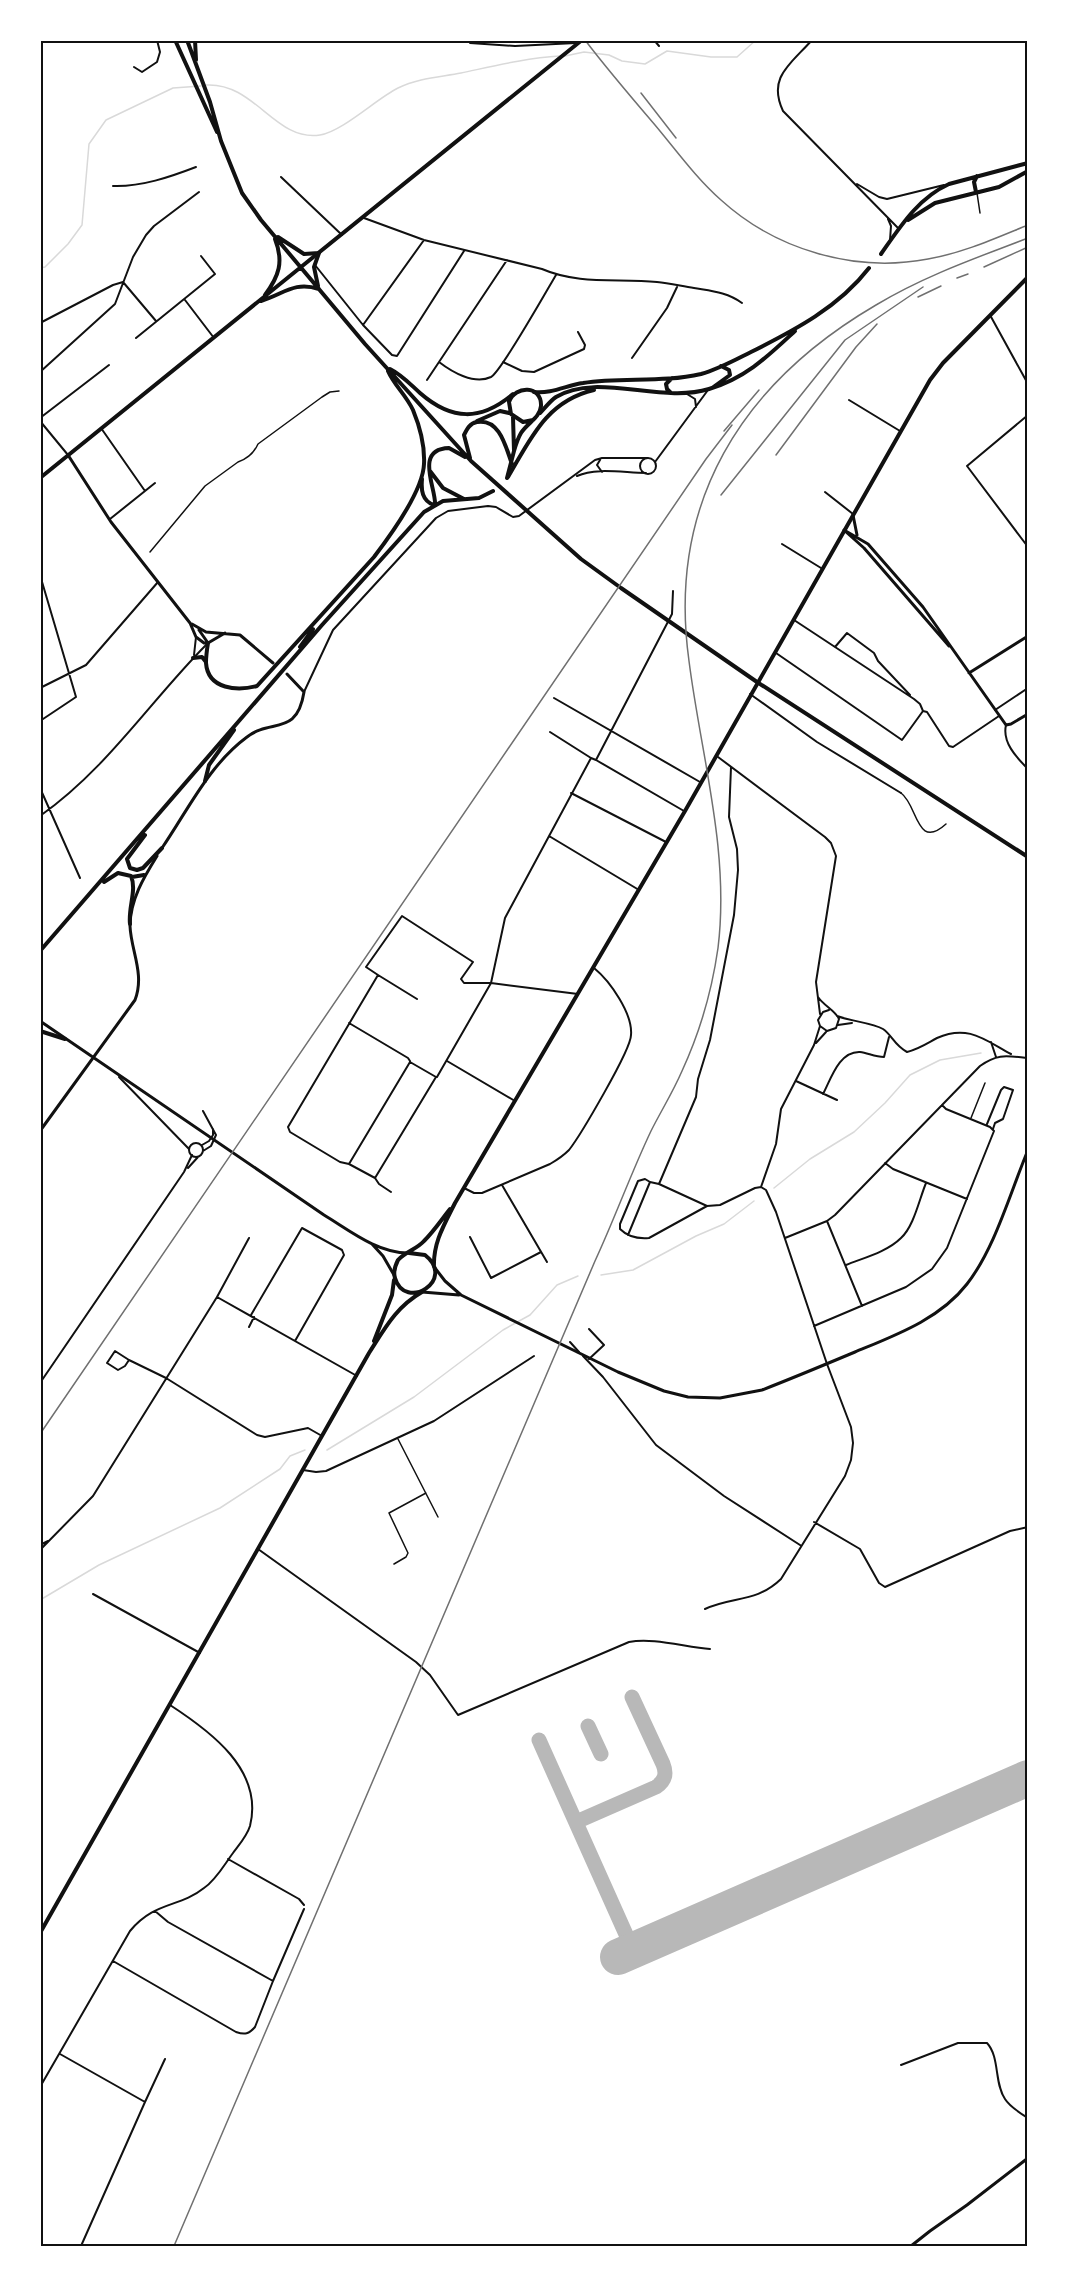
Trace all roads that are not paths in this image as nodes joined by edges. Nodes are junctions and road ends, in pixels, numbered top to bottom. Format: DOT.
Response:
graph roads {
  1 [pos="157,40"];
  2 [pos="175,40"];
  3 [pos="187,40"];
  4 [pos="195,40"];
  5 [pos="468,40"];
  6 [pos="510,40"];
  7 [pos="558,40"];
  8 [pos="654,40"];
  9 [pos="813,40"];
  10 [pos="580,42"];
  11 [pos="561,44"];
  12 [pos="515,46"];
  13 [pos="659,46"];
  14 [pos="196,64"];
  15 [pos="134,66"];
  16 [pos="221,141"];
  17 [pos="1028,163"];
  18 [pos="196,168"];
  19 [pos="1027,171"];
  20 [pos="979,175"];
  21 [pos="281,177"];
  22 [pos="854,183"];
  23 [pos="949,184"];
  24 [pos="113,186"];
  25 [pos="199,192"];
  26 [pos="976,192"];
  27 [pos="980,213"];
  28 [pos="887,217"];
  29 [pos="363,218"];
  30 [pos="905,222"];
  31 [pos="899,230"];
  32 [pos="272,233"];
  33 [pos="342,235"];
  34 [pos="424,240"];
  35 [pos="890,241"];
  36 [pos="464,251"];
  37 [pos="319,253"];
  38 [pos="881,254"];
  39 [pos="201,256"];
  40 [pos="507,260"];
  41 [pos="315,265"];
  42 [pos="301,267"];
  43 [pos="869,268"];
  44 [pos="556,275"];
  45 [pos="1028,278"];
  46 [pos="123,282"];
  47 [pos="677,285"];
  48 [pos="320,289"];
  49 [pos="185,300"];
  50 [pos="259,302"];
  51 [pos="742,303"];
  52 [pos="990,315"];
  53 [pos="156,321"];
  54 [pos="40,323"];
  55 [pos="363,325"];
  56 [pos="800,327"];
  57 [pos="578,332"];
  58 [pos="136,338"];
  59 [pos="214,338"];
  60 [pos="632,358"];
  61 [pos="439,362"];
  62 [pos="503,362"];
  63 [pos="109,365"];
  64 [pos="722,366"];
  65 [pos="386,367"];
  66 [pos="40,372"];
  67 [pos="673,378"];
  68 [pos="428,380"];
  69 [pos="1028,384"];
  70 [pos="607,388"];
  71 [pos="710,389"];
  72 [pos="339,391"];
  73 [pos="534,392"];
  74 [pos="513,394"];
  75 [pos="686,394"];
  76 [pos="673,395"];
  77 [pos="849,400"];
  78 [pos="696,407"];
  79 [pos="1028,415"];
  80 [pos="513,416"];
  81 [pos="535,418"];
  82 [pos="40,419"];
  83 [pos="475,422"];
  84 [pos="101,428"];
  85 [pos="900,431"];
  86 [pos="514,451"];
  87 [pos="68,455"];
  88 [pos="602,458"];
  89 [pos="646,458"];
  90 [pos="471,462"];
  91 [pos="656,462"];
  92 [pos="512,464"];
  93 [pos="430,471"];
  94 [pos="602,472"];
  95 [pos="646,473"];
  96 [pos="422,475"];
  97 [pos="574,477"];
  98 [pos="40,478"];
  99 [pos="155,483"];
  100 [pos="493,490"];
  101 [pos="145,491"];
  102 [pos="825,492"];
  103 [pos="464,499"];
  104 [pos="435,505"];
  105 [pos="853,514"];
  106 [pos="110,519"];
  107 [pos="844,530"];
  108 [pos="856,538"];
  109 [pos="839,539"];
  110 [pos="782,544"];
  111 [pos="1028,547"];
  112 [pos="150,552"];
  113 [pos="821,568"];
  114 [pos="40,575"];
  115 [pos="158,582"];
  116 [pos="673,591"];
  117 [pos="330,606"];
  118 [pos="793,619"];
  119 [pos="190,623"];
  120 [pos="199,629"];
  121 [pos="226,633"];
  122 [pos="1028,636"];
  123 [pos="196,637"];
  124 [pos="208,643"];
  125 [pos="835,647"];
  126 [pos="774,652"];
  127 [pos="956,655"];
  128 [pos="193,658"];
  129 [pos="206,663"];
  130 [pos="273,663"];
  131 [pos="969,673"];
  132 [pos="279,674"];
  133 [pos="287,674"];
  134 [pos="70,675"];
  135 [pos="40,688"];
  136 [pos="1028,688"];
  137 [pos="304,692"];
  138 [pos="750,694"];
  139 [pos="554,698"];
  140 [pos="914,699"];
  141 [pos="995,710"];
  142 [pos="923,711"];
  143 [pos="1028,714"];
  144 [pos="999,716"];
  145 [pos="40,720"];
  146 [pos="237,723"];
  147 [pos="1006,725"];
  148 [pos="611,731"];
  149 [pos="550,732"];
  150 [pos="716,755"];
  151 [pos="591,758"];
  152 [pos="596,760"];
  153 [pos="731,767"];
  154 [pos="1028,769"];
  155 [pos="205,781"];
  156 [pos="700,782"];
  157 [pos="40,788"];
  158 [pos="571,793"];
  159 [pos="901,793"];
  160 [pos="50,809"];
  161 [pos="685,811"];
  162 [pos="40,816"];
  163 [pos="153,822"];
  164 [pos="946,824"];
  165 [pos="549,837"];
  166 [pos="666,843"];
  167 [pos="162,848"];
  168 [pos="1028,857"];
  169 [pos="144,875"];
  170 [pos="131,876"];
  171 [pos="81,878"];
  172 [pos="96,887"];
  173 [pos="639,890"];
  174 [pos="130,924"];
  175 [pos="40,951"];
  176 [pos="594,967"];
  177 [pos="378,975"];
  178 [pos="491,983"];
  179 [pos="578,994"];
  180 [pos="816,995"];
  181 [pos="417,999"];
  182 [pos="829,1010"];
  183 [pos="820,1014"];
  184 [pos="837,1016"];
  185 [pos="40,1021"];
  186 [pos="855,1022"];
  187 [pos="349,1023"];
  188 [pos="838,1025"];
  189 [pos="820,1026"];
  190 [pos="40,1030"];
  191 [pos="827,1031"];
  192 [pos="889,1037"];
  193 [pos="65,1039"];
  194 [pos="992,1042"];
  195 [pos="814,1045"];
  196 [pos="1013,1055"];
  197 [pos="996,1057"];
  198 [pos="93,1058"];
  199 [pos="1028,1059"];
  200 [pos="447,1061"];
  201 [pos="410,1062"];
  202 [pos="119,1077"];
  203 [pos="436,1077"];
  204 [pos="795,1080"];
  205 [pos="985,1083"];
  206 [pos="823,1094"];
  207 [pos="837,1100"];
  208 [pos="516,1102"];
  209 [pos="942,1105"];
  210 [pos="203,1112"];
  211 [pos="970,1119"];
  212 [pos="987,1125"];
  213 [pos="212,1127"];
  214 [pos="994,1130"];
  215 [pos="40,1131"];
  216 [pos="201,1145"];
  217 [pos="189,1149"];
  218 [pos="1028,1150"];
  219 [pos="203,1151"];
  220 [pos="192,1155"];
  221 [pos="198,1157"];
  222 [pos="885,1163"];
  223 [pos="349,1164"];
  224 [pos="184,1172"];
  225 [pos="375,1178"];
  226 [pos="650,1182"];
  227 [pos="926,1183"];
  228 [pos="659,1184"];
  229 [pos="502,1185"];
  230 [pos="760,1187"];
  231 [pos="464,1188"];
  232 [pos="391,1192"];
  233 [pos="967,1199"];
  234 [pos="455,1203"];
  235 [pos="707,1206"];
  236 [pos="827,1221"];
  237 [pos="627,1235"];
  238 [pos="470,1237"];
  239 [pos="785,1238"];
  240 [pos="249,1239"];
  241 [pos="371,1243"];
  242 [pos="541,1252"];
  243 [pos="409,1253"];
  244 [pos="547,1262"];
  245 [pos="846,1265"];
  246 [pos="434,1268"];
  247 [pos="395,1276"];
  248 [pos="422,1292"];
  249 [pos="461,1295"];
  250 [pos="217,1297"];
  251 [pos="862,1306"];
  252 [pos="252,1316"];
  253 [pos="814,1326"];
  254 [pos="249,1327"];
  255 [pos="589,1329"];
  256 [pos="295,1341"];
  257 [pos="570,1342"];
  258 [pos="369,1353"];
  259 [pos="534,1356"];
  260 [pos="129,1360"];
  261 [pos="587,1361"];
  262 [pos="827,1364"];
  263 [pos="357,1376"];
  264 [pos="166,1378"];
  265 [pos="40,1383"];
  266 [pos="322,1438"];
  267 [pos="397,1438"];
  268 [pos="303,1470"];
  269 [pos="426,1493"];
  270 [pos="438,1516"];
  271 [pos="814,1522"];
  272 [pos="1028,1527"];
  273 [pos="50,1539"];
  274 [pos="40,1545"];
  275 [pos="800,1545"];
  276 [pos="40,1550"];
  277 [pos="258,1550"];
  278 [pos="394,1564"];
  279 [pos="93,1594"];
  280 [pos="705,1609"];
  281 [pos="710,1649"];
  282 [pos="200,1653"];
  283 [pos="170,1705"];
  284 [pos="228,1859"];
  285 [pos="155,1910"];
  286 [pos="40,1934"];
  287 [pos="113,1961"];
  288 [pos="273,1981"];
  289 [pos="60,2054"];
  290 [pos="165,2059"];
  291 [pos="901,2065"];
  292 [pos="40,2087"];
  293 [pos="145,2102"];
  294 [pos="1028,2118"];
  295 [pos="1028,2158"];
  296 [pos="81,2247"];
  297 [pos="910,2247"];
  1 -- 15 [label="street"];
  2 -- 16 [label="main road"];
  3 -- 14 [label="main road"];
  4 -- 14 [label="main road"];
  5 -- 12 [label="street"];
  6 -- 12 [label="street"];
  7 -- 11 [label="street"];
  8 -- 13 [label="street"];
  9 -- 22 [label="street"];
  10 -- 11 [label="street"];
  10 -- 29 [label="main road"];
  11 -- 12 [label="street"];
  14 -- 16 [label="main road"];
  16 -- 32 [label="main road"];
  17 -- 20 [label="main road"];
  18 -- 24 [label="street"];
  19 -- 26 [label="main road"];
  20 -- 23 [label="main road"];
  20 -- 26 [label="main road"];
  21 -- 33 [label="street"];
  22 -- 23 [label="street"];
  22 -- 28 [label="street"];
  23 -- 30 [label="main road"];
  25 -- 46 [label="street"];
  26 -- 27 [label="street"];
  26 -- 30 [label="main road"];
  28 -- 31 [label="street"];
  28 -- 35 [label="street"];
  29 -- 33 [label="main road"];
  29 -- 34 [label="street"];
  30 -- 31 [label="main road"];
  31 -- 35 [label="main road"];
  32 -- 37 [label="main road"];
  32 -- 42 [label="main road"];
  32 -- 50 [label="main road"];
  33 -- 37 [label="main road"];
  34 -- 36 [label="street"];
  34 -- 55 [label="street"];
  35 -- 38 [label="main road"];
  36 -- 40 [label="street"];
  36 -- 55 [label="street"];
  37 -- 41 [label="main road"];
  37 -- 42 [label="main road"];
  39 -- 49 [label="street"];
  40 -- 44 [label="street"];
  40 -- 61 [label="street"];
  41 -- 48 [label="main road"];
  41 -- 55 [label="street"];
  42 -- 48 [label="main road"];
  42 -- 50 [label="main road"];
  43 -- 56 [label="main road"];
  44 -- 47 [label="street"];
  44 -- 62 [label="street"];
  45 -- 52 [label="main road"];
  46 -- 53 [label="street"];
  46 -- 54 [label="street"];
  46 -- 66 [label="street"];
  47 -- 51 [label="street"];
  47 -- 60 [label="street"];
  48 -- 50 [label="main road"];
  48 -- 65 [label="main road"];
  49 -- 53 [label="street"];
  49 -- 59 [label="street"];
  50 -- 59 [label="main road"];
  52 -- 69 [label="street"];
  52 -- 85 [label="main road"];
  53 -- 58 [label="street"];
  56 -- 64 [label="main road"];
  56 -- 71 [label="main road"];
  57 -- 62 [label="street"];
  59 -- 84 [label="main road"];
  61 -- 62 [label="street"];
  61 -- 68 [label="street"];
  63 -- 82 [label="street"];
  64 -- 67 [label="main road"];
  64 -- 71 [label="main road"];
  65 -- 74 [label="main road"];
  65 -- 90 [label="main road"];
  65 -- 96 [label="main road"];
  67 -- 73 [label="main road"];
  67 -- 76 [label="main road"];
  70 -- 76 [label="main road"];
  70 -- 81 [label="main road"];
  70 -- 92 [label="main road"];
  71 -- 75 [label="main road"];
  71 -- 78 [label="street"];
  72 -- 112 [label="street"];
  73 -- 74 [label="main road"];
  73 -- 81 [label="main road"];
  74 -- 80 [label="main road"];
  75 -- 76 [label="main road"];
  75 -- 78 [label="street"];
  77 -- 85 [label="street"];
  78 -- 91 [label="street"];
  79 -- 111 [label="street"];
  80 -- 81 [label="main road"];
  80 -- 83 [label="main road"];
  80 -- 86 [label="main road"];
  81 -- 86 [label="main road"];
  82 -- 87 [label="street"];
  83 -- 90 [label="main road"];
  83 -- 92 [label="main road"];
  84 -- 87 [label="main road"];
  84 -- 101 [label="street"];
  85 -- 105 [label="main road"];
  86 -- 92 [label="main road"];
  87 -- 98 [label="main road"];
  87 -- 106 [label="street"];
  88 -- 89 [label="street"];
  88 -- 94 [label="street"];
  88 -- 97 [label="street"];
  89 -- 91 [label="street"];
  89 -- 95 [label="street"];
  90 -- 93 [label="main road"];
  90 -- 168 [label="main road"];
  91 -- 95 [label="street"];
  93 -- 103 [label="main road"];
  93 -- 104 [label="main road"];
  94 -- 95 [label="street"];
  94 -- 97 [label="street"];
  96 -- 104 [label="main road"];
  96 -- 117 [label="main road"];
  97 -- 137 [label="street"];
  99 -- 101 [label="street"];
  100 -- 103 [label="main road"];
  101 -- 106 [label="street"];
  102 -- 105 [label="street"];
  103 -- 104 [label="main road"];
  104 -- 132 [label="main road"];
  105 -- 107 [label="main road"];
  105 -- 108 [label="street"];
  106 -- 115 [label="street"];
  107 -- 108 [label="street"];
  107 -- 109 [label="main road"];
  108 -- 109 [label="street"];
  108 -- 127 [label="street"];
  108 -- 127 [label="street"];
  109 -- 113 [label="main road"];
  110 -- 113 [label="street"];
  113 -- 118 [label="main road"];
  114 -- 134 [label="street"];
  115 -- 119 [label="street"];
  115 -- 134 [label="street"];
  116 -- 148 [label="street"];
  117 -- 129 [label="main road"];
  117 -- 132 [label="main road"];
  118 -- 125 [label="street"];
  118 -- 126 [label="main road"];
  119 -- 120 [label="street"];
  119 -- 123 [label="street"];
  120 -- 121 [label="street"];
  120 -- 124 [label="street"];
  121 -- 124 [label="street"];
  121 -- 130 [label="street"];
  122 -- 131 [label="street"];
  123 -- 124 [label="street"];
  123 -- 128 [label="street"];
  124 -- 128 [label="street"];
  124 -- 129 [label="main road"];
  125 -- 140 [label="street"];
  125 -- 140 [label="street"];
  126 -- 138 [label="main road"];
  126 -- 142 [label="street"];
  127 -- 131 [label="street"];
  128 -- 129 [label="main road"];
  128 -- 160 [label="street"];
  131 -- 141 [label="street"];
  132 -- 146 [label="main road"];
  133 -- 137 [label="street"];
  134 -- 135 [label="street"];
  134 -- 145 [label="street"];
  136 -- 141 [label="street"];
  137 -- 155 [label="street"];
  138 -- 150 [label="main road"];
  138 -- 159 [label="street"];
  139 -- 148 [label="street"];
  140 -- 142 [label="street"];
  141 -- 144 [label="street"];
  142 -- 144 [label="street"];
  143 -- 147 [label="street"];
  144 -- 147 [label="street"];
  146 -- 155 [label="main road"];
  146 -- 163 [label="main road"];
  147 -- 154 [label="street"];
  148 -- 152 [label="street"];
  148 -- 156 [label="street"];
  149 -- 151 [label="street"];
  150 -- 153 [label="street"];
  150 -- 156 [label="main road"];
  151 -- 152 [label="street"];
  151 -- 158 [label="street"];
  152 -- 161 [label="street"];
  153 -- 180 [label="street"];
  153 -- 228 [label="street"];
  155 -- 167 [label="street"];
  156 -- 161 [label="main road"];
  157 -- 160 [label="street"];
  158 -- 165 [label="street"];
  158 -- 166 [label="street"];
  159 -- 164 [label="street"];
  160 -- 162 [label="street"];
  160 -- 171 [label="street"];
  161 -- 166 [label="main road"];
  163 -- 167 [label="main road"];
  163 -- 172 [label="main road"];
  165 -- 173 [label="street"];
  165 -- 178 [label="street"];
  166 -- 173 [label="main road"];
  167 -- 169 [label="street"];
  169 -- 170 [label="main road"];
  169 -- 174 [label="street"];
  170 -- 172 [label="main road"];
  170 -- 174 [label="main road"];
  172 -- 175 [label="main road"];
  173 -- 176 [label="main road"];
  174 -- 198 [label="street"];
  176 -- 179 [label="main road"];
  176 -- 229 [label="street"];
  177 -- 178 [label="street"];
  177 -- 181 [label="street"];
  177 -- 187 [label="street"];
  178 -- 179 [label="street"];
  178 -- 200 [label="street"];
  179 -- 208 [label="main road"];
  180 -- 182 [label="street"];
  180 -- 183 [label="street"];
  182 -- 183 [label="street"];
  182 -- 184 [label="street"];
  183 -- 189 [label="street"];
  184 -- 186 [label="street"];
  184 -- 188 [label="street"];
  185 -- 193 [label="street"];
  186 -- 188 [label="street"];
  186 -- 192 [label="street"];
  187 -- 201 [label="street"];
  187 -- 223 [label="street"];
  188 -- 191 [label="street"];
  189 -- 191 [label="street"];
  189 -- 195 [label="street"];
  190 -- 193 [label="main road"];
  191 -- 195 [label="street"];
  192 -- 194 [label="street"];
  192 -- 206 [label="street"];
  193 -- 198 [label="street"];
  194 -- 196 [label="street"];
  194 -- 197 [label="street"];
  195 -- 204 [label="street"];
  196 -- 197 [label="street"];
  196 -- 199 [label="street"];
  197 -- 209 [label="street"];
  198 -- 202 [label="street"];
  198 -- 215 [label="street"];
  200 -- 203 [label="street"];
  200 -- 208 [label="street"];
  201 -- 203 [label="street"];
  201 -- 223 [label="street"];
  202 -- 217 [label="street"];
  202 -- 241 [label="street"];
  203 -- 225 [label="street"];
  204 -- 206 [label="street"];
  204 -- 230 [label="street"];
  205 -- 211 [label="street"];
  206 -- 207 [label="street"];
  208 -- 231 [label="main road"];
  209 -- 211 [label="street"];
  209 -- 222 [label="street"];
  210 -- 213 [label="street"];
  211 -- 212 [label="street"];
  212 -- 214 [label="street"];
  212 -- 214 [label="street"];
  213 -- 216 [label="street"];
  213 -- 219 [label="street"];
  214 -- 233 [label="street"];
  216 -- 217 [label="street"];
  216 -- 219 [label="street"];
  217 -- 220 [label="street"];
  218 -- 262 [label="street"];
  219 -- 221 [label="street"];
  220 -- 221 [label="street"];
  220 -- 224 [label="street"];
  221 -- 224 [label="street"];
  222 -- 227 [label="street"];
  222 -- 236 [label="street"];
  223 -- 225 [label="street"];
  224 -- 265 [label="street"];
  225 -- 232 [label="street"];
  226 -- 228 [label="street"];
  226 -- 237 [label="street"];
  226 -- 237 [label="street"];
  227 -- 233 [label="street"];
  227 -- 245 [label="street"];
  228 -- 235 [label="street"];
  229 -- 231 [label="street"];
  229 -- 242 [label="street"];
  230 -- 235 [label="street"];
  230 -- 239 [label="street"];
  231 -- 234 [label="main road"];
  233 -- 251 [label="street"];
  234 -- 243 [label="main road"];
  234 -- 246 [label="main road"];
  235 -- 237 [label="street"];
  236 -- 239 [label="street"];
  236 -- 245 [label="street"];
  238 -- 242 [label="street"];
  239 -- 253 [label="street"];
  240 -- 250 [label="street"];
  241 -- 243 [label="street"];
  241 -- 247 [label="street"];
  242 -- 244 [label="street"];
  243 -- 246 [label="main road"];
  243 -- 247 [label="main road"];
  245 -- 251 [label="street"];
  246 -- 248 [label="main road"];
  246 -- 249 [label="street"];
  247 -- 248 [label="main road"];
  247 -- 258 [label="main road"];
  248 -- 249 [label="street"];
  248 -- 258 [label="main road"];
  249 -- 262 [label="street"];
  250 -- 252 [label="street"];
  250 -- 264 [label="street"];
  251 -- 253 [label="street"];
  252 -- 254 [label="street"];
  252 -- 256 [label="street"];
  252 -- 256 [label="street"];
  253 -- 262 [label="street"];
  255 -- 261 [label="street"];
  256 -- 263 [label="street"];
  257 -- 261 [label="street"];
  258 -- 263 [label="main road"];
  259 -- 267 [label="street"];
  260 -- 260 [label="street"];
  260 -- 264 [label="street"];
  261 -- 275 [label="street"];
  262 -- 271 [label="street"];
  263 -- 266 [label="main road"];
  264 -- 266 [label="street"];
  264 -- 273 [label="street"];
  266 -- 268 [label="main road"];
  267 -- 268 [label="street"];
  267 -- 269 [label="street"];
  268 -- 277 [label="main road"];
  269 -- 270 [label="street"];
  269 -- 278 [label="street"];
  271 -- 272 [label="street"];
  271 -- 275 [label="street"];
  273 -- 274 [label="street"];
  273 -- 276 [label="street"];
  275 -- 280 [label="street"];
  277 -- 281 [label="street"];
  277 -- 282 [label="main road"];
  279 -- 282 [label="street"];
  282 -- 283 [label="main road"];
  283 -- 284 [label="street"];
  283 -- 286 [label="main road"];
  284 -- 285 [label="street"];
  284 -- 288 [label="street"];
  285 -- 287 [label="street"];
  285 -- 288 [label="street"];
  287 -- 288 [label="street"];
  287 -- 289 [label="street"];
  289 -- 292 [label="street"];
  289 -- 293 [label="street"];
  290 -- 293 [label="street"];
  291 -- 294 [label="street"];
  293 -- 296 [label="street"];
  295 -- 297 [label="street"];
}
